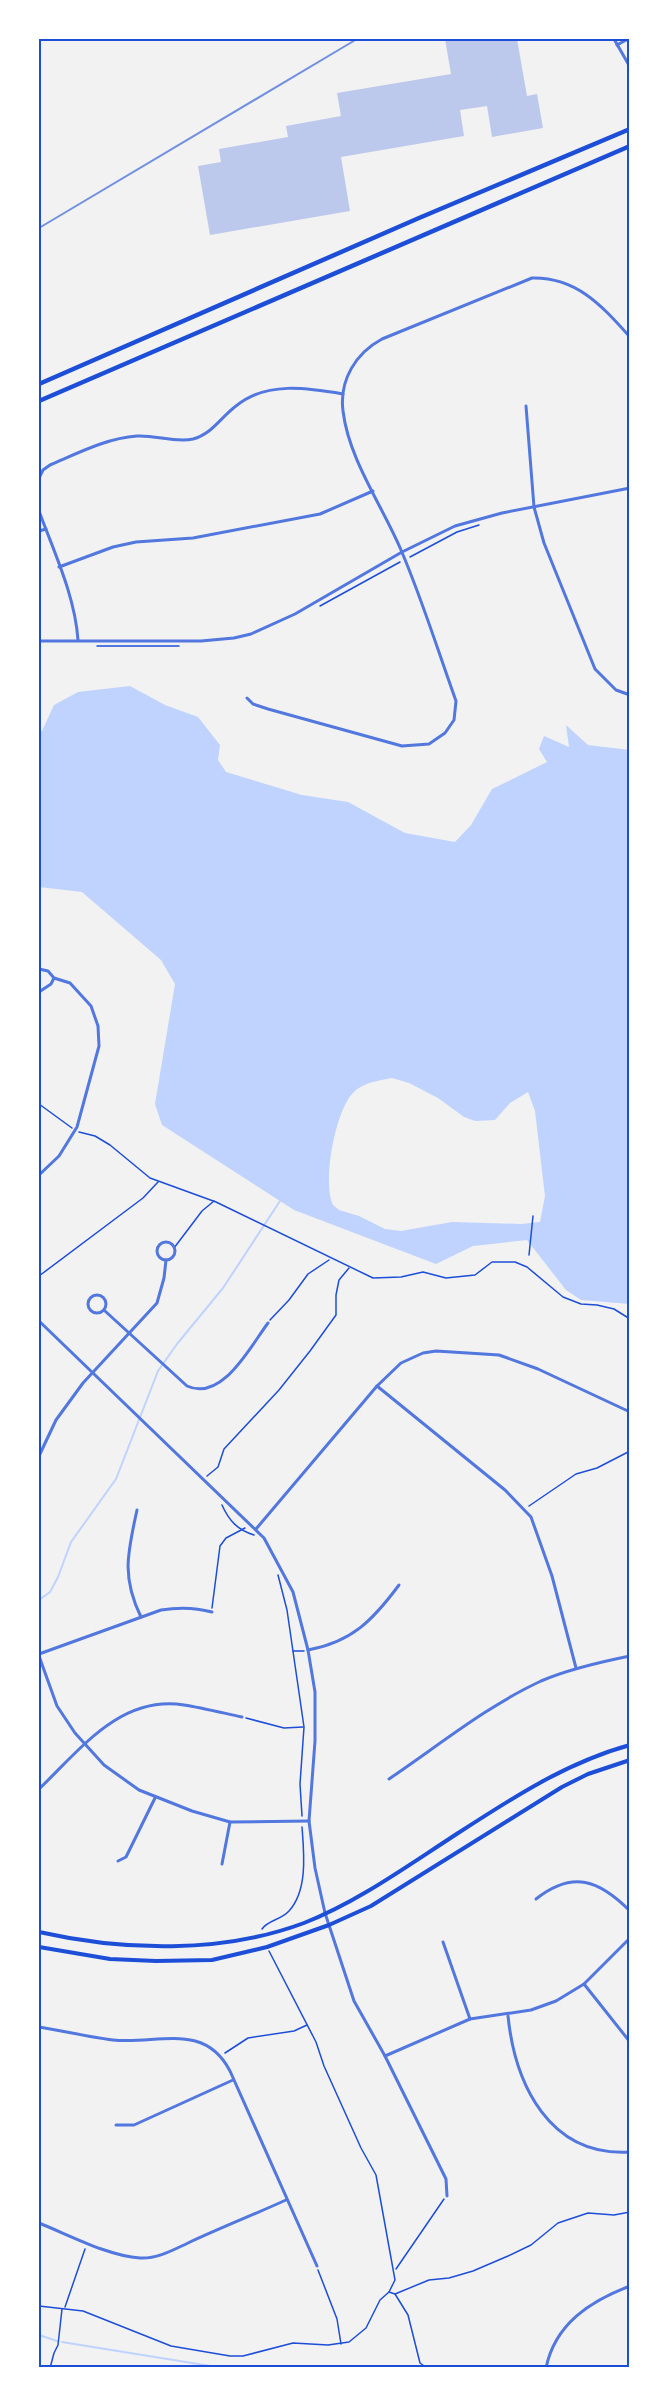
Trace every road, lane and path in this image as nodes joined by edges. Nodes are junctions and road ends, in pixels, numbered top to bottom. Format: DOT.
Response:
graph roads {
  1 [pos="614,39"];
  2 [pos="628,39"];
  3 [pos="617,45"];
  4 [pos="630,67"];
  5 [pos="630,129"];
  6 [pos="630,146"];
  7 [pos="630,337"];
  8 [pos="39,384"];
  9 [pos="343,394"];
  10 [pos="39,401"];
  11 [pos="526,406"];
  12 [pos="39,478"];
  13 [pos="630,488"];
  14 [pos="373,491"];
  15 [pos="534,507"];
  16 [pos="39,511"];
  17 [pos="46,529"];
  18 [pos="39,531"];
  19 [pos="402,552"];
  20 [pos="59,567"];
  21 [pos="78,640"];
  22 [pos="39,641"];
  23 [pos="630,695"];
  24 [pos="247,698"];
  25 [pos="39,969"];
  26 [pos="54,978"];
  27 [pos="39,992"];
  28 [pos="39,1104"];
  29 [pos="75,1131"];
  30 [pos="39,1175"];
  31 [pos="159,1182"];
  32 [pos="214,1201"];
  33 [pos="533,1216"];
  34 [pos="174,1248"];
  35 [pos="529,1255"];
  36 [pos="331,1259"];
  37 [pos="166,1260"];
  38 [pos="349,1268"];
  39 [pos="39,1276"];
  40 [pos="105,1311"];
  41 [pos="630,1319"];
  42 [pos="39,1321"];
  43 [pos="268,1323"];
  44 [pos="130,1333"];
  45 [pos="92,1374"];
  46 [pos="377,1386"];
  47 [pos="630,1412"];
  48 [pos="630,1451"];
  49 [pos="39,1456"];
  50 [pos="204,1478"];
  51 [pos="222,1504"];
  52 [pos="525,1508"];
  53 [pos="137,1510"];
  54 [pos="252,1525"];
  55 [pos="256,1529"];
  56 [pos="240,1530"];
  57 [pos="259,1541"];
  58 [pos="275,1570"];
  59 [pos="399,1585"];
  60 [pos="212,1611"];
  61 [pos="141,1617"];
  62 [pos="308,1650"];
  63 [pos="292,1652"];
  64 [pos="39,1655"];
  65 [pos="630,1656"];
  66 [pos="576,1668"];
  67 [pos="242,1717"];
  68 [pos="304,1727"];
  69 [pos="84,1744"];
  70 [pos="630,1745"];
  71 [pos="630,1760"];
  72 [pos="389,1779"];
  73 [pos="39,1789"];
  74 [pos="155,1798"];
  75 [pos="309,1821"];
  76 [pos="230,1822"];
  77 [pos="302,1822"];
  78 [pos="117,1861"];
  79 [pos="222,1864"];
  80 [pos="536,1899"];
  81 [pos="630,1911"];
  82 [pos="326,1912"];
  83 [pos="329,1925"];
  84 [pos="39,1932"];
  85 [pos="263,1934"];
  86 [pos="630,1938"];
  87 [pos="443,1942"];
  88 [pos="39,1947"];
  89 [pos="267,1947"];
  90 [pos="584,1984"];
  91 [pos="508,2015"];
  92 [pos="470,2019"];
  93 [pos="308,2025"];
  94 [pos="39,2027"];
  95 [pos="630,2042"];
  96 [pos="222,2056"];
  97 [pos="385,2056"];
  98 [pos="233,2080"];
  99 [pos="116,2125"];
  100 [pos="630,2152"];
  101 [pos="447,2196"];
  102 [pos="286,2200"];
  103 [pos="630,2212"];
  104 [pos="39,2223"];
  105 [pos="87,2243"];
  106 [pos="317,2266"];
  107 [pos="395,2271"];
  108 [pos="630,2286"];
  109 [pos="389,2292"];
  110 [pos="395,2294"];
  111 [pos="39,2307"];
  112 [pos="64,2308"];
  113 [pos="342,2344"];
  114 [pos="50,2368"];
  115 [pos="427,2368"];
  116 [pos="546,2368"];
  1 -- 3 [label="street"];
  2 -- 3 [label="street"];
  3 -- 4 [label="street"];
  5 -- 8 [label="main road"];
  6 -- 10 [label="main road"];
  7 -- 9 [label="street"];
  9 -- 12 [label="street"];
  9 -- 14 [label="street"];
  11 -- 15 [label="street"];
  13 -- 15 [label="street"];
  14 -- 19 [label="street"];
  14 -- 20 [label="street"];
  15 -- 19 [label="street"];
  15 -- 23 [label="street"];
  16 -- 17 [label="street"];
  17 -- 18 [label="street"];
  17 -- 20 [label="street"];
  19 -- 21 [label="street"];
  19 -- 24 [label="street"];
  20 -- 21 [label="street"];
  21 -- 22 [label="street"];
  25 -- 26 [label="street"];
  26 -- 27 [label="street"];
  26 -- 29 [label="street"];
  28 -- 29 [label="path"];
  29 -- 30 [label="street"];
  29 -- 31 [label="path"];
  31 -- 32 [label="path"];
  31 -- 39 [label="path"];
  32 -- 34 [label="path"];
  32 -- 36 [label="path"];
  33 -- 35 [label="path"];
  34 -- 37 [label="street"];
  34 -- 37 [label="street"];
  36 -- 38 [label="path"];
  36 -- 43 [label="path"];
  37 -- 44 [label="street"];
  38 -- 41 [label="path"];
  38 -- 50 [label="path"];
  40 -- 40 [label="street"];
  40 -- 44 [label="street"];
  42 -- 45 [label="street"];
  43 -- 44 [label="street"];
  44 -- 45 [label="street"];
  45 -- 49 [label="street"];
  45 -- 50 [label="street"];
  46 -- 47 [label="street"];
  46 -- 52 [label="street"];
  46 -- 55 [label="street"];
  48 -- 52 [label="path"];
  50 -- 54 [label="street"];
  51 -- 56 [label="path"];
  52 -- 66 [label="street"];
  53 -- 61 [label="street"];
  54 -- 55 [label="street"];
  54 -- 56 [label="path"];
  55 -- 62 [label="street"];
  56 -- 57 [label="path"];
  56 -- 60 [label="path"];
  58 -- 63 [label="path"];
  59 -- 62 [label="street"];
  60 -- 61 [label="street"];
  61 -- 64 [label="street"];
  62 -- 63 [label="path"];
  62 -- 75 [label="street"];
  63 -- 68 [label="path"];
  64 -- 69 [label="street"];
  65 -- 66 [label="street"];
  66 -- 72 [label="street"];
  67 -- 68 [label="path"];
  67 -- 69 [label="street"];
  68 -- 77 [label="path"];
  69 -- 73 [label="street"];
  69 -- 74 [label="street"];
  70 -- 82 [label="main road"];
  71 -- 83 [label="main road"];
  74 -- 76 [label="street"];
  74 -- 78 [label="street"];
  75 -- 77 [label="street"];
  75 -- 82 [label="street"];
  76 -- 77 [label="street"];
  76 -- 79 [label="street"];
  77 -- 85 [label="path"];
  80 -- 81 [label="street"];
  82 -- 83 [label="street"];
  82 -- 85 [label="main road"];
  83 -- 89 [label="main road"];
  83 -- 97 [label="street"];
  84 -- 85 [label="main road"];
  86 -- 90 [label="street"];
  87 -- 92 [label="street"];
  88 -- 89 [label="main road"];
  89 -- 93 [label="path"];
  90 -- 91 [label="street"];
  90 -- 95 [label="street"];
  91 -- 92 [label="street"];
  91 -- 100 [label="street"];
  92 -- 97 [label="street"];
  93 -- 96 [label="path"];
  93 -- 107 [label="path"];
  94 -- 96 [label="street"];
  96 -- 98 [label="street"];
  97 -- 101 [label="street"];
  98 -- 99 [label="street"];
  98 -- 102 [label="street"];
  101 -- 107 [label="path"];
  102 -- 105 [label="street"];
  102 -- 106 [label="street"];
  103 -- 110 [label="path"];
  104 -- 105 [label="street"];
  105 -- 112 [label="path"];
  106 -- 113 [label="path"];
  107 -- 109 [label="path"];
  108 -- 116 [label="street"];
  109 -- 110 [label="path"];
  109 -- 113 [label="path"];
  110 -- 115 [label="path"];
  111 -- 112 [label="path"];
  112 -- 113 [label="path"];
  112 -- 114 [label="path"];
}
